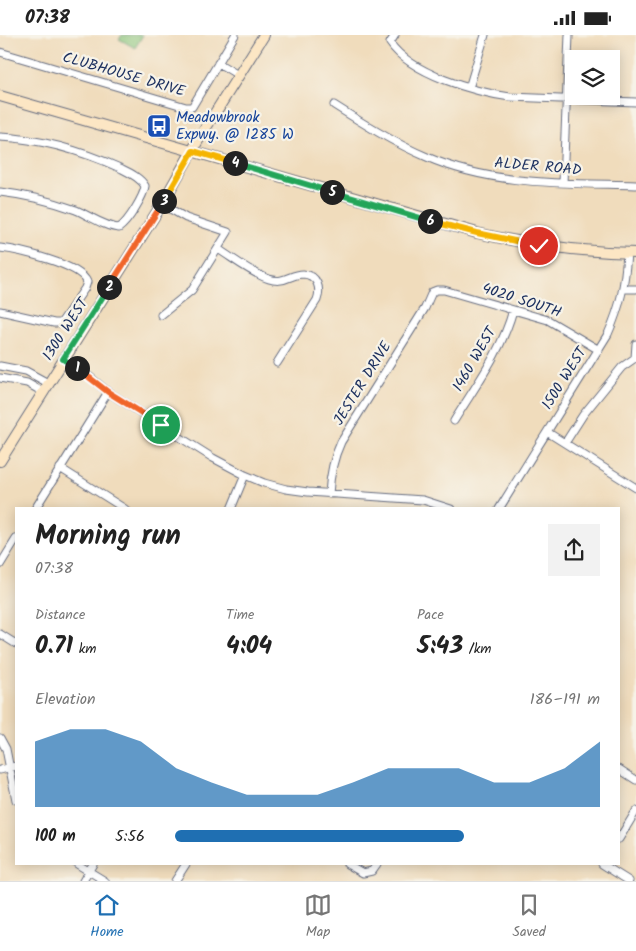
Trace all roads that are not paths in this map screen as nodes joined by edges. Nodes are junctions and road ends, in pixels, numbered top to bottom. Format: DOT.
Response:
graph roads {
  1 [pos="235,35"];
  2 [pos="264,35"];
  3 [pos="395,35"];
  4 [pos="485,35"];
  5 [pos="569,35"];
  6 [pos="569,50"];
  7 [pos="0,51"];
  8 [pos="218,63"];
  9 [pos="238,75"];
  10 [pos="469,88"];
  11 [pos="0,96"];
  12 [pos="565,100"];
  13 [pos="620,102"];
  14 [pos="636,102"];
  15 [pos="334,105"];
  16 [pos="567,105"];
  17 [pos="0,137"];
  18 [pos="193,151"];
  19 [pos="563,183"];
  20 [pos="636,185"];
  21 [pos="0,192"];
  22 [pos="162,205"];
  23 [pos="0,248"];
  24 [pos="218,249"];
  25 [pos="631,253"];
  26 [pos="624,289"];
  27 [pos="636,289"];
  28 [pos="432,292"];
  29 [pos="514,310"];
  30 [pos="0,311"];
  31 [pos="162,315"];
  32 [pos="636,344"];
  33 [pos="598,350"];
  34 [pos="63,359"];
  35 [pos="277,363"];
  36 [pos="0,366"];
  37 [pos="0,378"];
  38 [pos="45,388"];
  39 [pos="108,392"];
  40 [pos="454,421"];
  41 [pos="547,432"];
  42 [pos="566,443"];
  43 [pos="0,461"];
  44 [pos="60,469"];
  45 [pos="245,475"];
  46 [pos="636,488"];
  47 [pos="329,494"];
  48 [pos="36,507"];
  49 [pos="121,507"];
  50 [pos="232,507"];
  51 [pos="444,507"];
  52 [pos="500,507"];
  53 [pos="15,543"];
  54 [pos="0,565"];
  55 [pos="0,634"];
  56 [pos="15,643"];
  57 [pos="0,738"];
  58 [pos="13,767"];
  59 [pos="0,770"];
  60 [pos="620,770"];
  61 [pos="636,780"];
  62 [pos="15,789"];
  63 [pos="636,811"];
  64 [pos="620,837"];
  65 [pos="79,865"];
  66 [pos="92,865"];
  67 [pos="185,865"];
  68 [pos="349,865"];
  69 [pos="376,865"];
  70 [pos="604,865"];
  71 [pos="89,871"];
  72 [pos="83,881"];
  73 [pos="105,881"];
  74 [pos="175,881"];
  75 [pos="629,881"];
  1 -- 8 [label="street, CLUBHOUSE DRIVE"];
  2 -- 9 [label="main road, 1300 WEST"];
  3 -- 10 [label="street"];
  4 -- 10 [label="street"];
  5 -- 6 [label="street"];
  7 -- 8 [label="street, CLUBHOUSE DRIVE"];
  8 -- 9 [label="street"];
  9 -- 18 [label="main road, 1300 WEST"];
  10 -- 12 [label="street"];
  11 -- 18 [label="main road"];
  13 -- 14 [label="street"];
  15 -- 19 [label="street, ALDER ROAD"];
  16 -- 19 [label="street"];
  17 -- 21 [label="street"];
  18 -- 22 [label="main road, 1300 WEST"];
  18 -- 25 [label="main road"];
  19 -- 20 [label="street, ALDER ROAD"];
  22 -- 24 [label="street"];
  22 -- 34 [label="main road, 1300 WEST"];
  23 -- 30 [label="street"];
  24 -- 31 [label="street"];
  24 -- 35 [label="street"];
  25 -- 26 [label="street, 1500 WEST"];
  26 -- 27 [label="street"];
  26 -- 33 [label="street, 1500 WEST"];
  28 -- 29 [label="street, 4020 SOUTH"];
  28 -- 47 [label="street, JESTER DRIVE"];
  29 -- 33 [label="street, 4020 SOUTH"];
  29 -- 40 [label="street, 1460 WEST"];
  32 -- 42 [label="street"];
  33 -- 41 [label="street, 1500 WEST"];
  34 -- 38 [label="main road, 1300 WEST"];
  34 -- 39 [label="street"];
  36 -- 38 [label="street"];
  37 -- 38 [label="street"];
  38 -- 43 [label="main road, 1300 WEST"];
  39 -- 44 [label="street"];
  39 -- 45 [label="street"];
  41 -- 42 [label="street"];
  41 -- 52 [label="street, 1500 WEST"];
  42 -- 46 [label="street"];
  44 -- 48 [label="street"];
  44 -- 49 [label="street"];
  45 -- 47 [label="street"];
  45 -- 50 [label="street"];
  47 -- 51 [label="street"];
  53 -- 54 [label="street"];
  55 -- 56 [label="street"];
  57 -- 58 [label="street"];
  58 -- 59 [label="street"];
  58 -- 62 [label="street"];
  60 -- 61 [label="street"];
  63 -- 64 [label="street"];
  65 -- 71 [label="street"];
  66 -- 71 [label="street"];
  67 -- 74 [label="street"];
  68 -- 69 [label="street"];
  70 -- 75 [label="street"];
  71 -- 72 [label="street"];
  71 -- 73 [label="street"];
}
